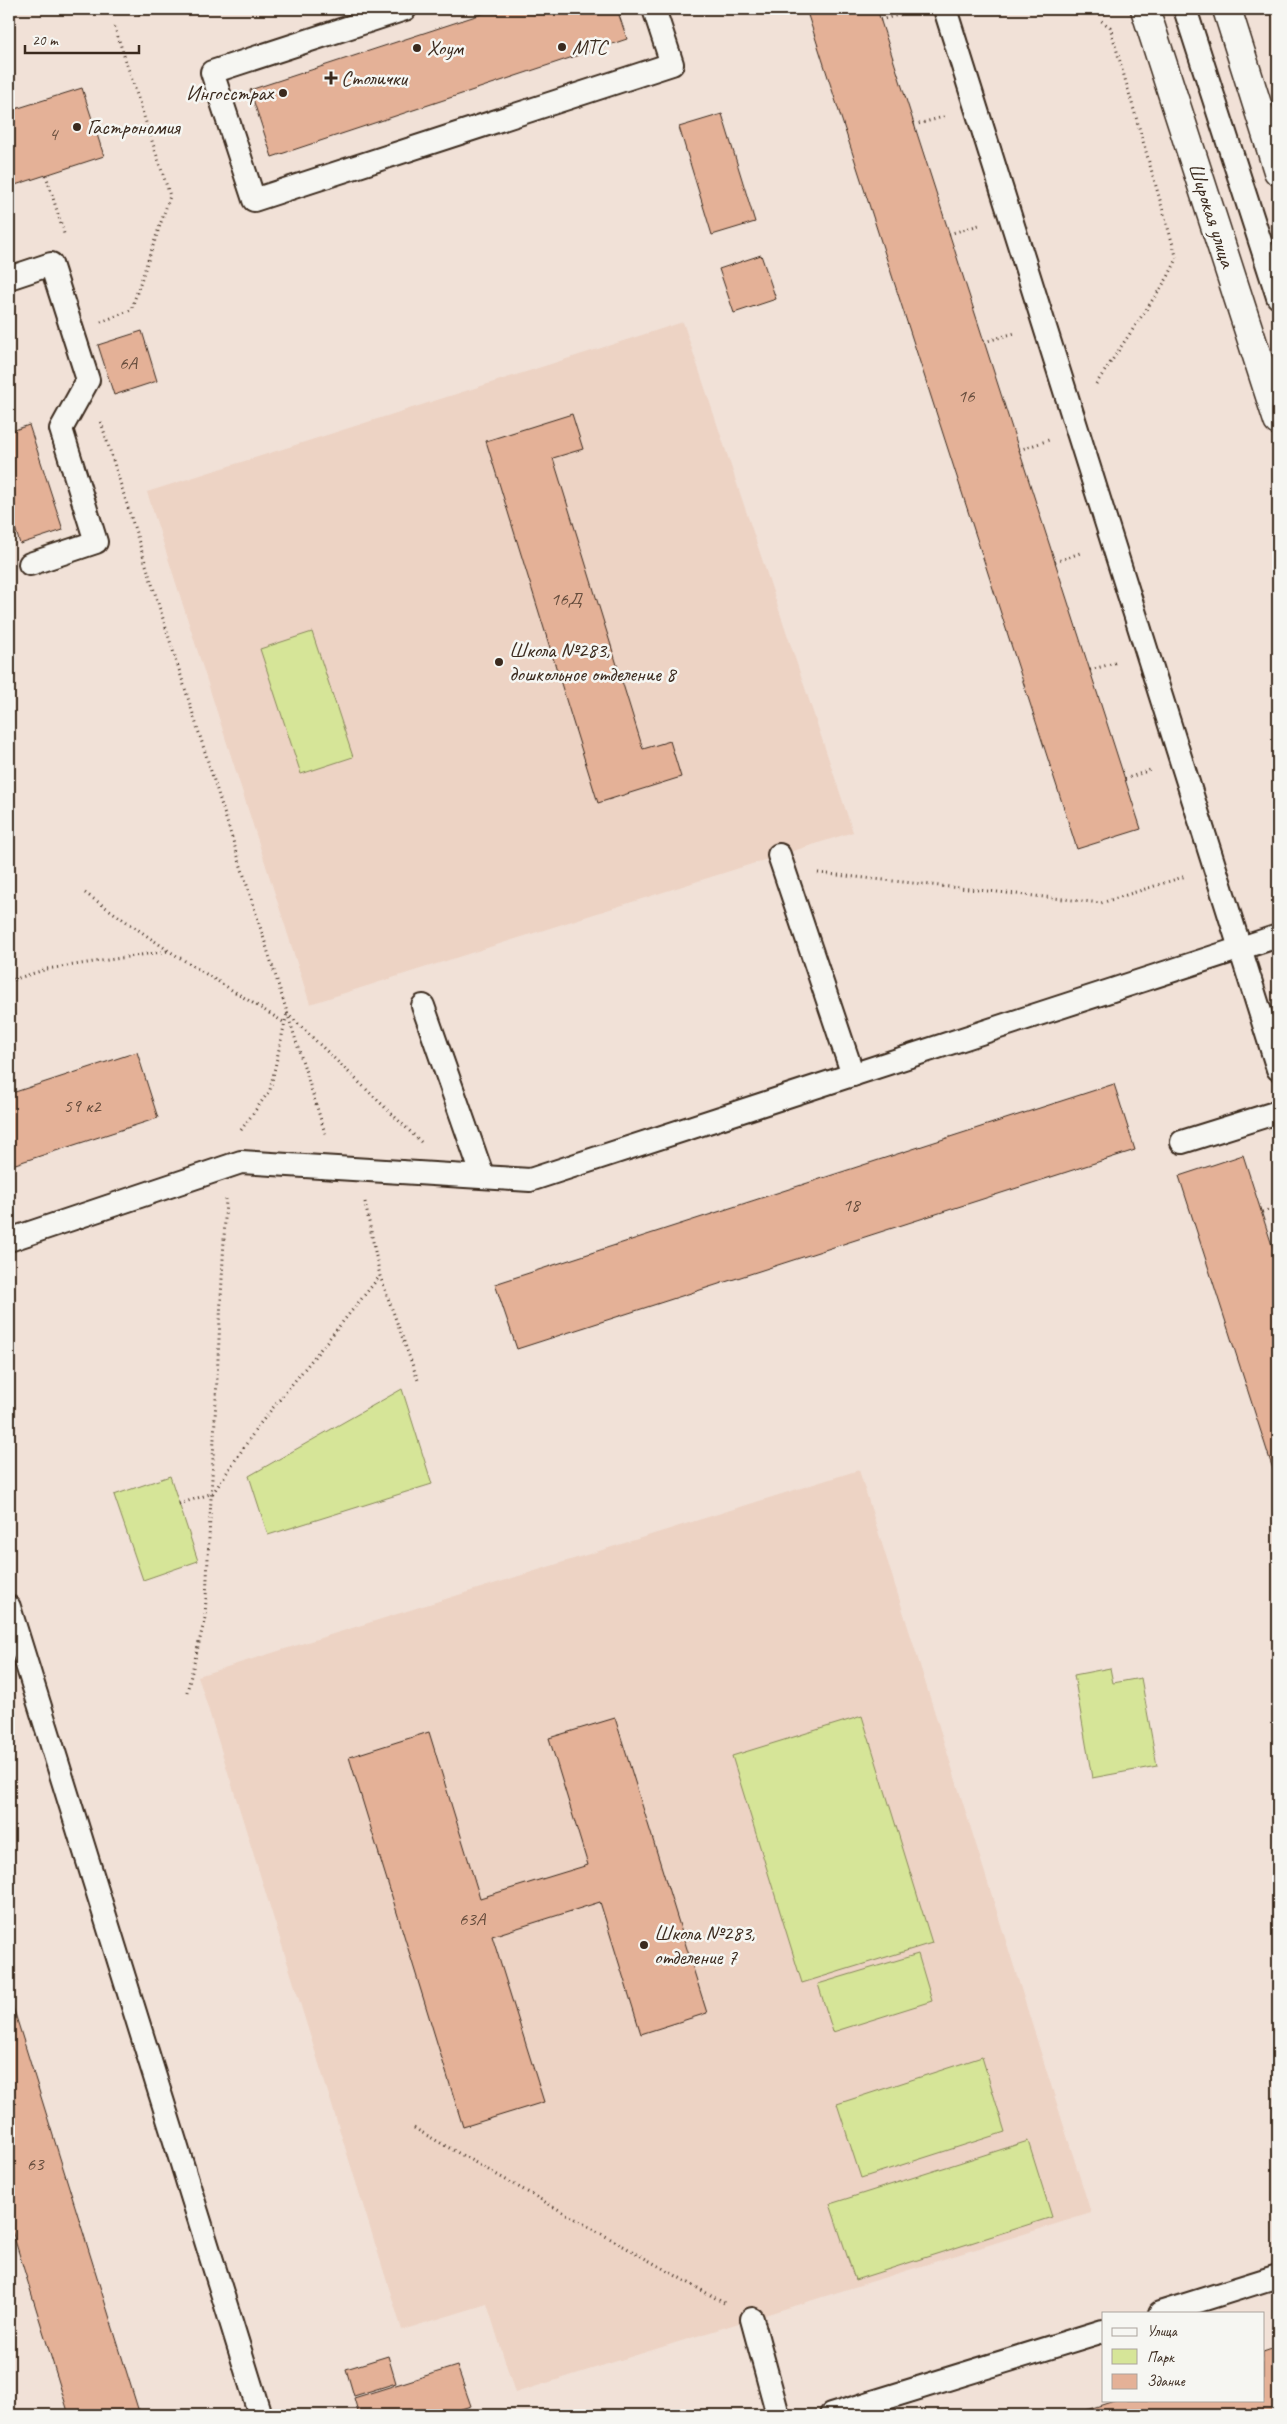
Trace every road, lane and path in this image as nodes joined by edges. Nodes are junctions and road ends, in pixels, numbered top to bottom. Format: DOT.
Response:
graph roads {
  1 [pos="138,9"];
  2 [pos="405,9"];
  3 [pos="654,9"];
  4 [pos="920,9"];
  5 [pos="944,9"];
  6 [pos="1145,9"];
  7 [pos="1185,9"];
  8 [pos="1227,9"];
  9 [pos="141,17"];
  10 [pos="880,20"];
  11 [pos="1100,20"];
  12 [pos="114,25"];
  13 [pos="1278,171"];
  14 [pos="46,175"];
  15 [pos="51,264"];
  16 [pos="9,278"];
  17 [pos="1278,297"];
  18 [pos="73,333"];
  19 [pos="88,380"];
  20 [pos="1073,418"];
  21 [pos="1278,421"];
  22 [pos="30,564"];
  23 [pos="782,863"];
  24 [pos="1214,866"];
  25 [pos="85,893"];
  26 [pos="1278,936"];
  27 [pos="1240,948"];
  28 [pos="169,951"];
  29 [pos="9,982"];
  30 [pos="423,1006"];
  31 [pos="287,1012"];
  32 [pos="285,1023"];
  33 [pos="1278,1070"];
  34 [pos="853,1075"];
  35 [pos="1278,1112"];
  36 [pos="238,1133"];
  37 [pos="1182,1142"];
  38 [pos="241,1162"];
  39 [pos="336,1168"];
  40 [pos="358,1169"];
  41 [pos="456,1175"];
  42 [pos="483,1177"];
  43 [pos="1278,1207"];
  44 [pos="1262,1212"];
  45 [pos="9,1240"];
  46 [pos="380,1276"];
  47 [pos="419,1383"];
  48 [pos="213,1493"];
  49 [pos="178,1504"];
  50 [pos="9,1607"];
  51 [pos="186,1692"];
  52 [pos="414,2128"];
  53 [pos="1278,2276"];
  54 [pos="1163,2312"];
  55 [pos="752,2318"];
  56 [pos="1102,2330"];
  57 [pos="260,2415"];
  58 [pos="778,2415"];
  59 [pos="831,2415"];
  1 -- 9 [label="path"];
  2 -- 3 [label="lane"];
  4 -- 10 [label="path"];
  5 -- 20 [label="lane"];
  6 -- 21 [label="main road, Широкая улица"];
  7 -- 17 [label="lane, Широкая улица"];
  8 -- 13 [label="main road"];
  11 -- 20 [label="path"];
  12 -- 18 [label="path"];
  14 -- 15 [label="path"];
  15 -- 16 [label="lane"];
  15 -- 18 [label="lane"];
  18 -- 19 [label="lane"];
  19 -- 22 [label="lane"];
  19 -- 31 [label="path"];
  20 -- 24 [label="lane"];
  23 -- 24 [label="path"];
  23 -- 34 [label="lane"];
  24 -- 27 [label="lane"];
  25 -- 28 [label="path"];
  26 -- 27 [label="lane"];
  27 -- 33 [label="lane"];
  27 -- 34 [label="lane"];
  28 -- 29 [label="path"];
  28 -- 32 [label="path"];
  30 -- 42 [label="lane"];
  31 -- 32 [label="path"];
  31 -- 39 [label="path"];
  31 -- 41 [label="path"];
  32 -- 36 [label="path"];
  34 -- 42 [label="lane"];
  35 -- 37 [label="lane"];
  38 -- 39 [label="lane"];
  38 -- 45 [label="lane"];
  38 -- 48 [label="path"];
  39 -- 40 [label="lane"];
  40 -- 41 [label="lane"];
  40 -- 46 [label="path"];
  41 -- 42 [label="lane"];
  43 -- 44 [label="path"];
  46 -- 47 [label="path"];
  46 -- 48 [label="path"];
  48 -- 49 [label="path"];
  48 -- 51 [label="path"];
  50 -- 57 [label="lane"];
  52 -- 55 [label="path"];
  53 -- 54 [label="lane"];
  55 -- 58 [label="lane"];
  56 -- 59 [label="lane"];
}
